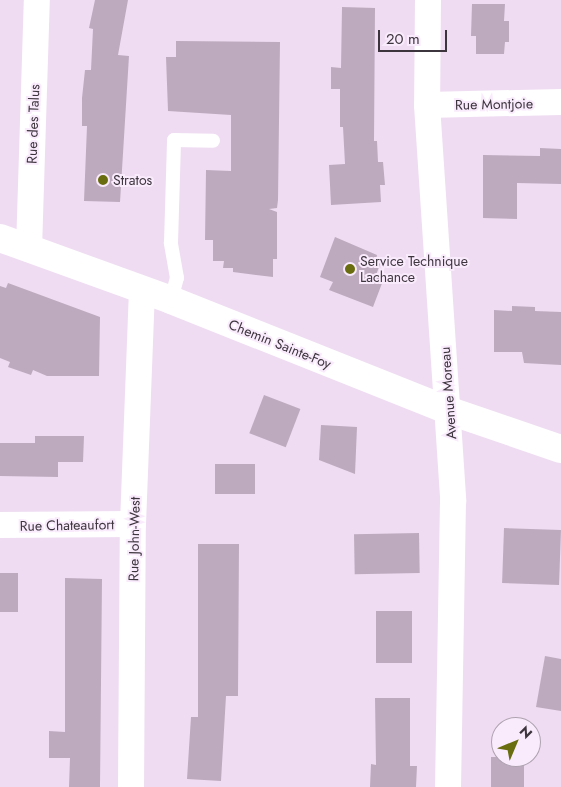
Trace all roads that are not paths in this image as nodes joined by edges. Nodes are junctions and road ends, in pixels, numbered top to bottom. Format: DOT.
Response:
graph roads {
  1 [pos="37,0"];
  2 [pos="428,0"];
  3 [pos="561,102"];
  4 [pos="427,105"];
  5 [pos="213,141"];
  6 [pos="0,238"];
  7 [pos="28,249"];
  8 [pos="142,291"];
  9 [pos="172,300"];
  10 [pos="450,411"];
  11 [pos="561,449"];
  12 [pos="133,524"];
  13 [pos="0,525"];
  14 [pos="131,787"];
  15 [pos="448,787"];
  1 -- 7 [label="street, Rue des Talus"];
  2 -- 4 [label="street, Avenue Moreau"];
  3 -- 4 [label="street, Rue Montjoie"];
  4 -- 10 [label="street, Avenue Moreau"];
  5 -- 9 [label="lane"];
  6 -- 7 [label="main road, Chemin Sainte-Foy"];
  7 -- 8 [label="main road, Chemin Sainte-Foy"];
  8 -- 9 [label="main road, Chemin Sainte-Foy"];
  8 -- 12 [label="street, Rue John-West"];
  9 -- 10 [label="main road, Chemin Sainte-Foy"];
  10 -- 11 [label="main road, Chemin Sainte-Foy"];
  10 -- 15 [label="street, Avenue Moreau"];
  12 -- 13 [label="street, Rue Chateaufort"];
  12 -- 14 [label="street, Rue John-West"];
}
